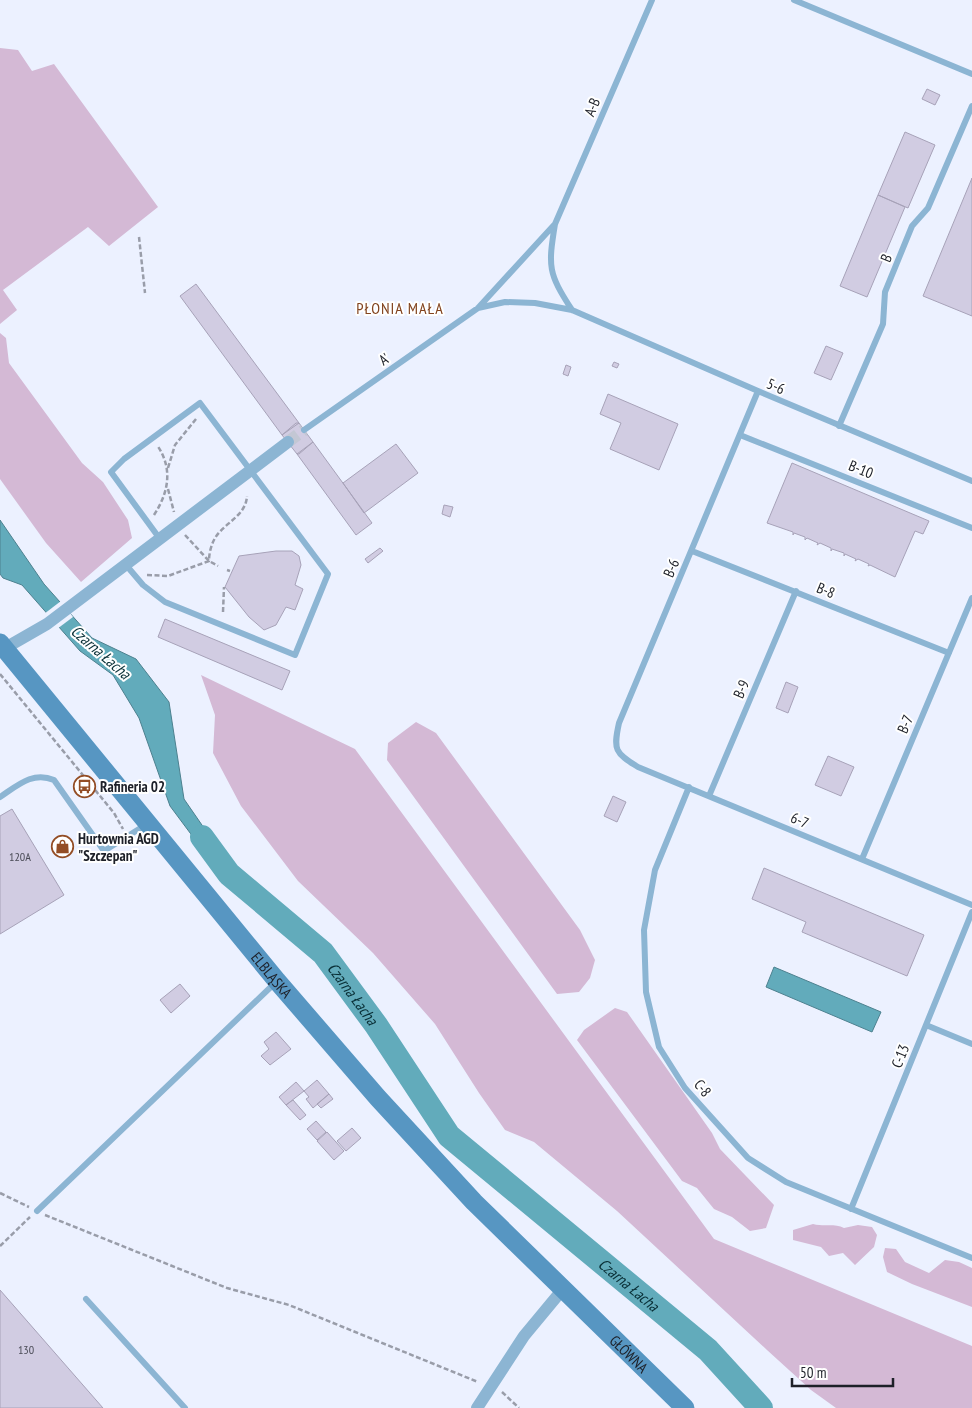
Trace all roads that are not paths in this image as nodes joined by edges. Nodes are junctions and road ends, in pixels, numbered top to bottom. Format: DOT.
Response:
graph roads {
  1 [pos="652,0"];
  2 [pos="794,0"];
  3 [pos="972,74"];
  4 [pos="972,106"];
  5 [pos="555,224"];
  6 [pos="478,308"];
  7 [pos="572,310"];
  8 [pos="758,392"];
  9 [pos="839,426"];
  10 [pos="304,430"];
  11 [pos="740,435"];
  12 [pos="288,442"];
  13 [pos="251,470"];
  14 [pos="972,481"];
  15 [pos="972,528"];
  16 [pos="160,539"];
  17 [pos="692,551"];
  18 [pos="126,565"];
  19 [pos="796,591"];
  20 [pos="972,598"];
  21 [pos="1,648"];
  22 [pos="949,653"];
  23 [pos="620,756"];
  24 [pos="689,787"];
  25 [pos="709,796"];
  26 [pos="0,797"];
  27 [pos="149,823"];
  28 [pos="862,859"];
  29 [pos="972,906"];
  30 [pos="972,912"];
  31 [pos="277,981"];
  32 [pos="926,1025"];
  33 [pos="972,1044"];
  34 [pos="851,1209"];
  35 [pos="37,1211"];
  36 [pos="972,1258"];
  37 [pos="568,1294"];
  38 [pos="86,1299"];
  39 [pos="185,1408"];
  40 [pos="478,1408"];
  41 [pos="685,1408"];
  1 -- 5 [label="lane, A-B"];
  2 -- 3 [label="lane"];
  4 -- 9 [label="lane, B"];
  5 -- 6 [label="lane, A'"];
  5 -- 7 [label="lane"];
  6 -- 7 [label="lane, A'"];
  6 -- 10 [label="lane, A'"];
  7 -- 8 [label="lane, 5-6"];
  8 -- 9 [label="lane, 5-6"];
  8 -- 11 [label="lane, B-6"];
  9 -- 14 [label="lane, 5-6"];
  11 -- 15 [label="lane, B-10"];
  11 -- 17 [label="lane, B-6"];
  12 -- 13 [label="street"];
  13 -- 16 [label="street"];
  13 -- 16 [label="lane"];
  13 -- 18 [label="lane"];
  16 -- 18 [label="street"];
  17 -- 19 [label="lane, B-8"];
  17 -- 23 [label="lane, B-6"];
  18 -- 21 [label="street"];
  19 -- 22 [label="lane, B-8"];
  19 -- 25 [label="lane, B-9"];
  20 -- 22 [label="lane, B-7"];
  21 -- 27 [label="main road, ELBLĄSKA"];
  22 -- 28 [label="lane, B-7"];
  23 -- 24 [label="lane, 6-7"];
  24 -- 25 [label="lane, 6-7"];
  24 -- 34 [label="lane, C-8"];
  25 -- 28 [label="lane, 6-7"];
  26 -- 27 [label="lane"];
  27 -- 31 [label="main road, ELBLĄSKA"];
  28 -- 29 [label="lane, 6-7"];
  30 -- 32 [label="lane, C-13"];
  31 -- 35 [label="lane"];
  31 -- 37 [label="main road, ELBLĄSKA"];
  32 -- 33 [label="lane"];
  32 -- 34 [label="lane, C-13"];
  34 -- 36 [label="lane, C-8"];
  37 -- 40 [label="street"];
  37 -- 41 [label="main road, GŁÓWNA"];
  38 -- 39 [label="lane"];
}
